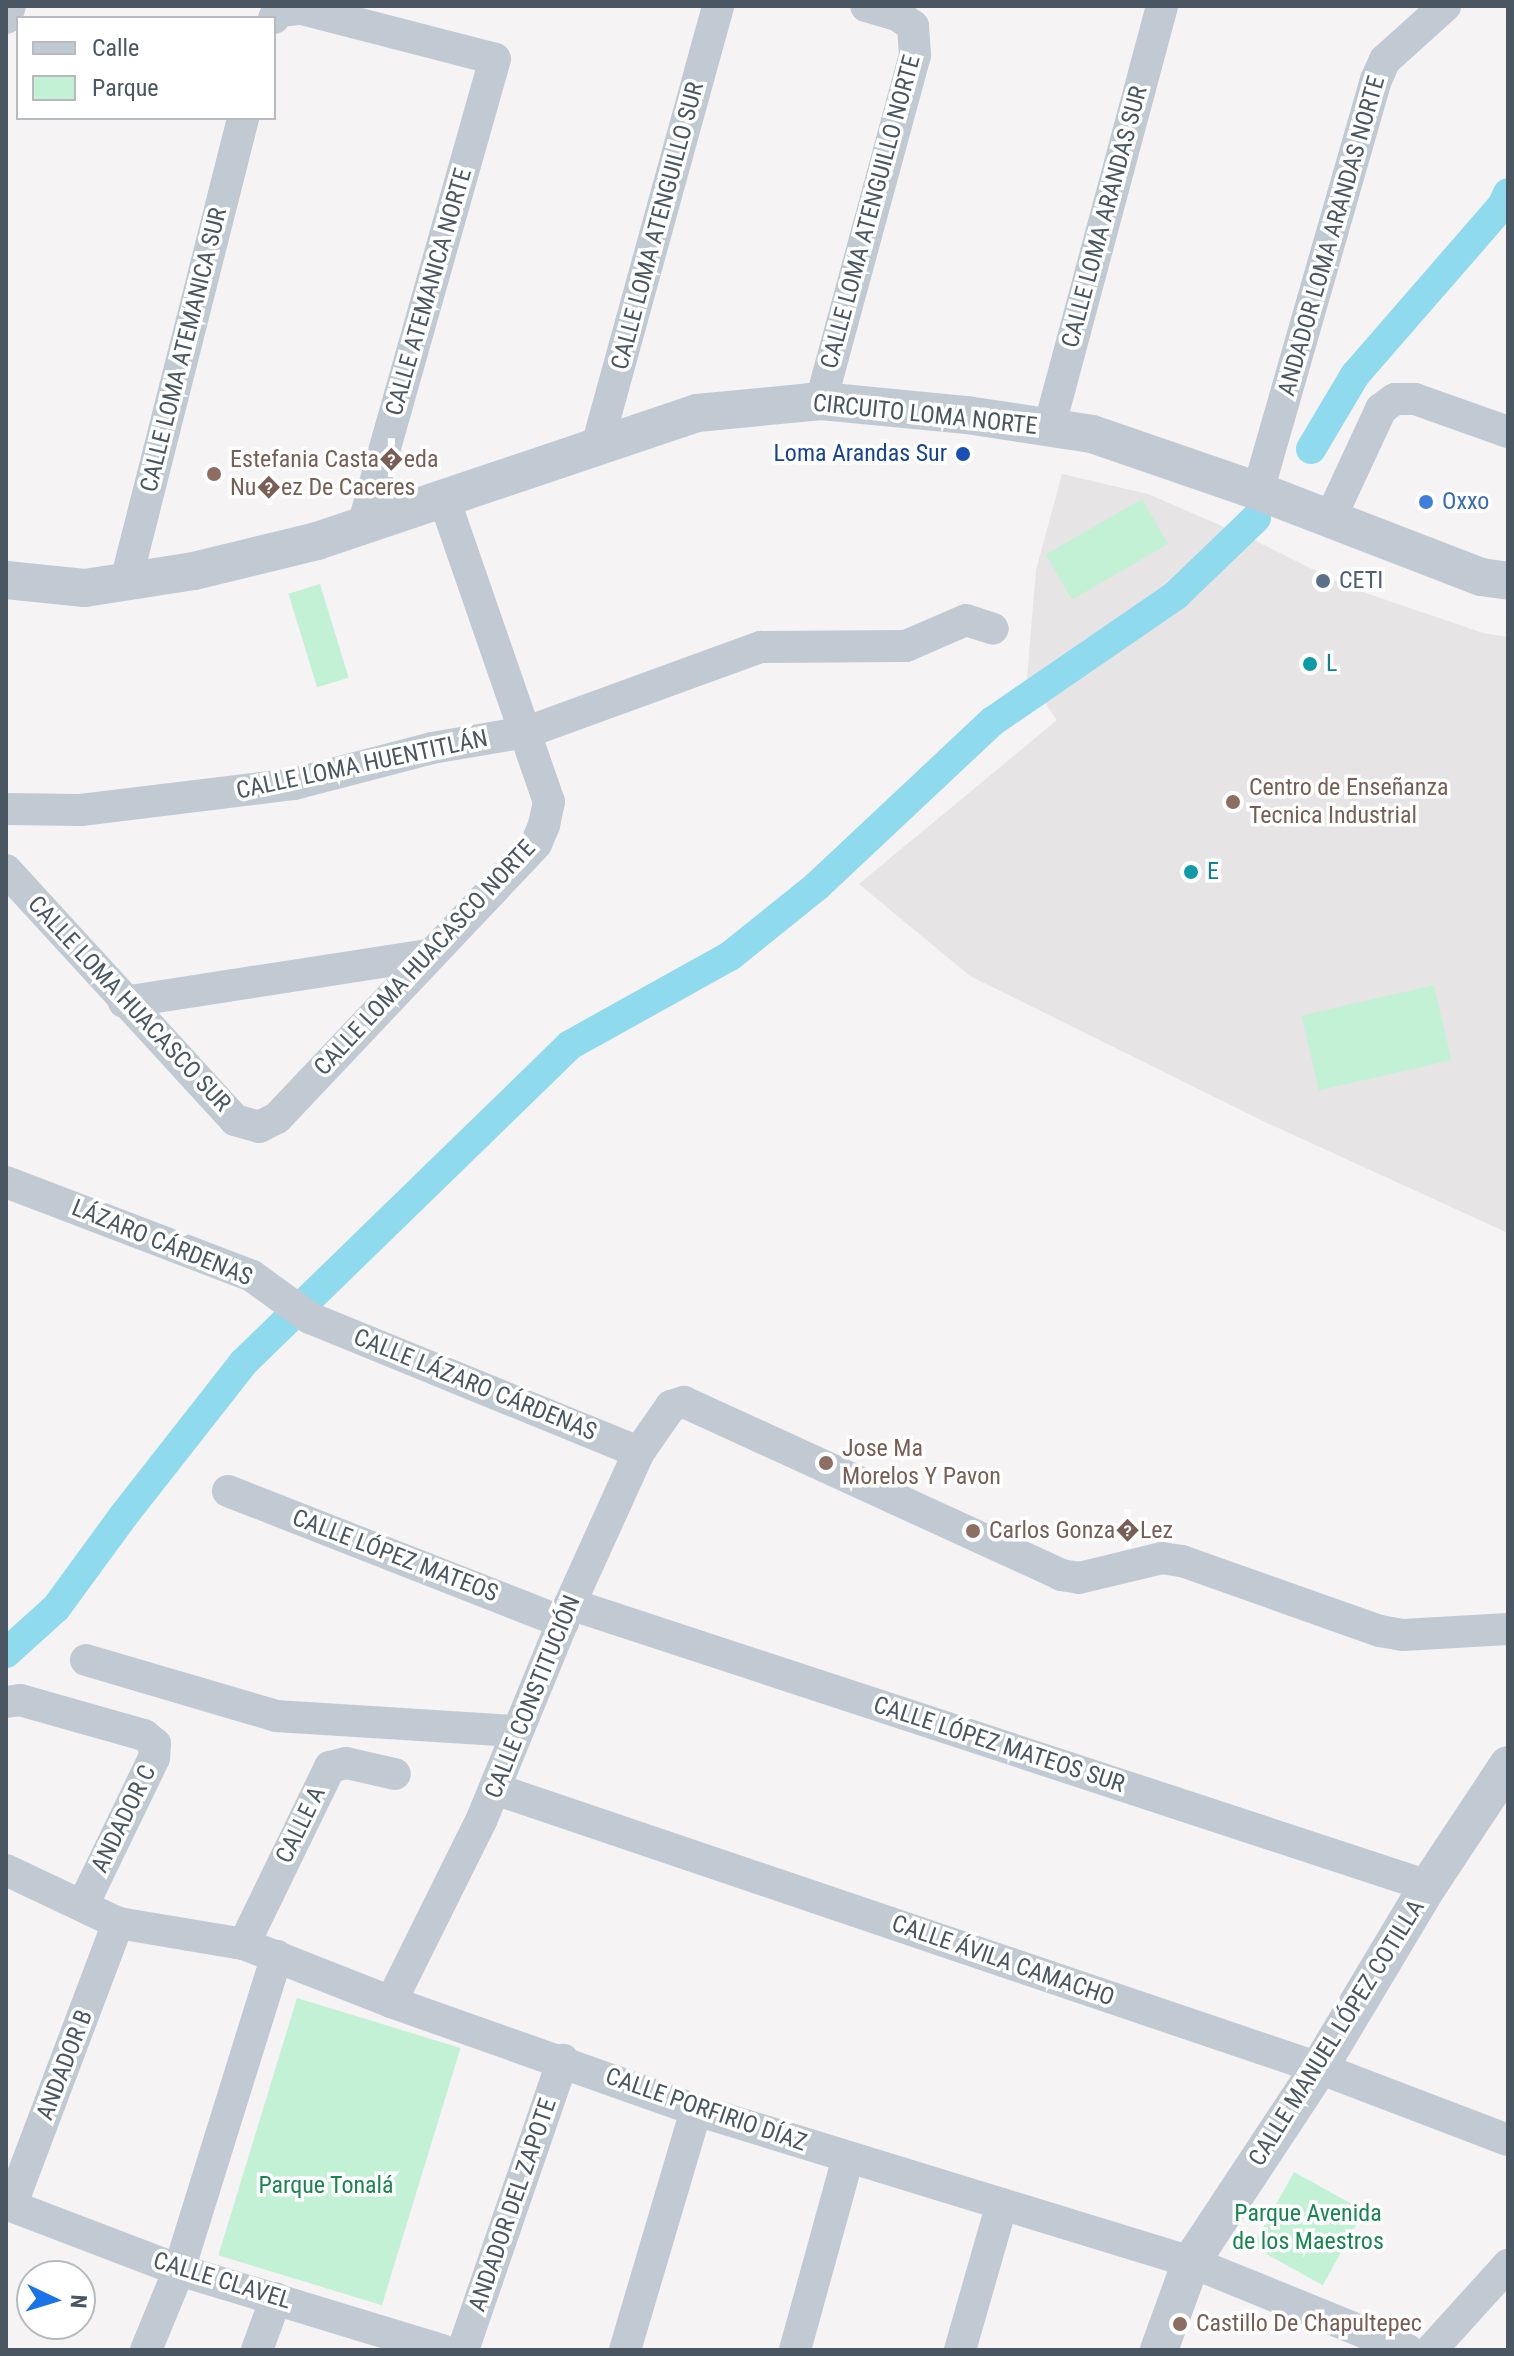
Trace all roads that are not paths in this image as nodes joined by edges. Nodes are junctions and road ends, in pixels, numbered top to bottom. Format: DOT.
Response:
graph roads {
  1 [pos="10,6"];
  2 [pos="718,6"];
  3 [pos="866,6"];
  4 [pos="1162,6"];
  5 [pos="1445,6"];
  6 [pos="276,15"];
  7 [pos="6,18"];
  8 [pos="242,120"];
  9 [pos="821,401"];
  10 [pos="1049,428"];
  11 [pos="1508,432"];
  12 [pos="597,446"];
  13 [pos="1258,491"];
  14 [pos="443,496"];
  15 [pos="1330,519"];
  16 [pos="363,524"];
  17 [pos="6,580"];
  18 [pos="126,581"];
  19 [pos="1508,581"];
  20 [pos="993,629"];
  21 [pos="527,732"];
  22 [pos="6,809"];
  23 [pos="6,870"];
  24 [pos="427,955"];
  25 [pos="124,1002"];
  26 [pos="259,1127"];
  27 [pos="6,1182"];
  28 [pos="310,1318"];
  29 [pos="639,1452"];
  30 [pos="228,1491"];
  31 [pos="567,1613"];
  32 [pos="1508,1629"];
  33 [pos="86,1660"];
  34 [pos="6,1701"];
  35 [pos="516,1731"];
  36 [pos="1508,1765"];
  37 [pos="395,1774"];
  38 [pos="495,1789"];
  39 [pos="6,1870"];
  40 [pos="1428,1886"];
  41 [pos="83,1905"];
  42 [pos="118,1923"];
  43 [pos="244,1944"];
  44 [pos="277,1956"];
  45 [pos="391,2002"];
  46 [pos="563,2060"];
  47 [pos="1319,2068"];
  48 [pos="696,2110"];
  49 [pos="1508,2140"];
  50 [pos="848,2158"];
  51 [pos="1002,2204"];
  52 [pos="9,2205"];
  53 [pos="1191,2262"];
  54 [pos="1508,2265"];
  55 [pos="179,2270"];
  56 [pos="276,2298"];
  57 [pos="428,2348"];
  58 [pos="1398,2348"];
  59 [pos="146,2350"];
  60 [pos="257,2350"];
  61 [pos="463,2350"];
  62 [pos="625,2350"];
  63 [pos="795,2350"];
  64 [pos="960,2350"];
  65 [pos="1159,2350"];
  66 [pos="1431,2350"];
  1 -- 7 [label="street"];
  2 -- 12 [label="street, CALLE LOMA ATENGUILLO SUR"];
  3 -- 9 [label="street, CALLE LOMA ATENGUILLO NORTE"];
  4 -- 10 [label="street, CALLE LOMA ARANDAS SUR"];
  5 -- 13 [label="street, ANDADOR LOMA ARANDAS NORTE"];
  6 -- 16 [label="street, CALLE ATEMANICA NORTE"];
  8 -- 18 [label="street, CALLE LOMA ATEMANICA SUR"];
  9 -- 10 [label="street, CIRCUITO LOMA NORTE"];
  9 -- 12 [label="street, CIRCUITO LOMA NORTE"];
  10 -- 13 [label="street, CIRCUITO LOMA NORTE"];
  11 -- 15 [label="street"];
  12 -- 14 [label="street, CIRCUITO LOMA NORTE"];
  13 -- 15 [label="street, CIRCUITO LOMA NORTE"];
  14 -- 16 [label="street, CIRCUITO LOMA NORTE"];
  14 -- 21 [label="street, CALLE LOMA HUACASCO NORTE"];
  15 -- 19 [label="street, CIRCUITO LOMA NORTE"];
  16 -- 18 [label="street, CIRCUITO LOMA NORTE"];
  17 -- 18 [label="street, CIRCUITO LOMA NORTE"];
  20 -- 21 [label="street, CALLE LOMA HUENTITLÁN"];
  21 -- 22 [label="street, CALLE LOMA HUENTITLÁN"];
  21 -- 24 [label="street, CALLE LOMA HUACASCO NORTE"];
  23 -- 25 [label="street, CALLE LOMA HUACASCO SUR"];
  24 -- 25 [label="street"];
  24 -- 26 [label="street, CALLE LOMA HUACASCO NORTE"];
  25 -- 26 [label="street, CALLE LOMA HUACASCO SUR"];
  27 -- 28 [label="street, LÁZARO CÁRDENAS"];
  28 -- 29 [label="street, CALLE LÁZARO CÁRDENAS"];
  29 -- 31 [label="street, CALLE CONSTITUCIÓN"];
  29 -- 32 [label="street, CALLE CONSTITUCIÓN"];
  30 -- 31 [label="street, CALLE LÓPEZ MATEOS"];
  31 -- 35 [label="street, CALLE CONSTITUCIÓN"];
  31 -- 40 [label="street, CALLE LÓPEZ MATEOS SUR"];
  33 -- 35 [label="street"];
  34 -- 41 [label="street, ANDADOR C"];
  35 -- 38 [label="street, CALLE CONSTITUCIÓN"];
  36 -- 40 [label="street, CALLE MANUEL LÓPEZ COTILLA"];
  37 -- 43 [label="street, CALLE A"];
  38 -- 45 [label="street, CALLE CONSTITUCIÓN"];
  38 -- 47 [label="street, CALLE ÁVILA CAMACHO"];
  39 -- 41 [label="street, CALLE PORFIRIO DÍAZ"];
  40 -- 47 [label="street, CALLE MANUEL LÓPEZ COTILLA"];
  41 -- 42 [label="street, CALLE PORFIRIO DÍAZ"];
  42 -- 43 [label="street, CALLE PORFIRIO DÍAZ"];
  42 -- 52 [label="street, ANDADOR B"];
  43 -- 44 [label="street, CALLE PORFIRIO DÍAZ"];
  44 -- 45 [label="street, CALLE PORFIRIO DÍAZ"];
  44 -- 55 [label="street"];
  45 -- 46 [label="street, CALLE PORFIRIO DÍAZ"];
  46 -- 48 [label="street, CALLE PORFIRIO DÍAZ"];
  46 -- 61 [label="street, ANDADOR DEL ZAPOTE"];
  47 -- 49 [label="street, CALLE ÁVILA CAMACHO"];
  47 -- 53 [label="street, CALLE MANUEL LÓPEZ COTILLA"];
  48 -- 50 [label="street, CALLE PORFIRIO DÍAZ"];
  48 -- 62 [label="street"];
  50 -- 51 [label="street, CALLE PORFIRIO DÍAZ"];
  50 -- 63 [label="street"];
  51 -- 53 [label="street, CALLE PORFIRIO DÍAZ"];
  51 -- 64 [label="street"];
  52 -- 55 [label="street, CALLE CLAVEL"];
  53 -- 58 [label="street, CALLE PORFIRIO DÍAZ"];
  53 -- 65 [label="street, CALLE MANUEL LÓPEZ COTILLA"];
  54 -- 66 [label="street"];
  55 -- 56 [label="street, CALLE CLAVEL"];
  55 -- 59 [label="street"];
  56 -- 57 [label="street, CALLE CLAVEL"];
  56 -- 60 [label="street"];
}
